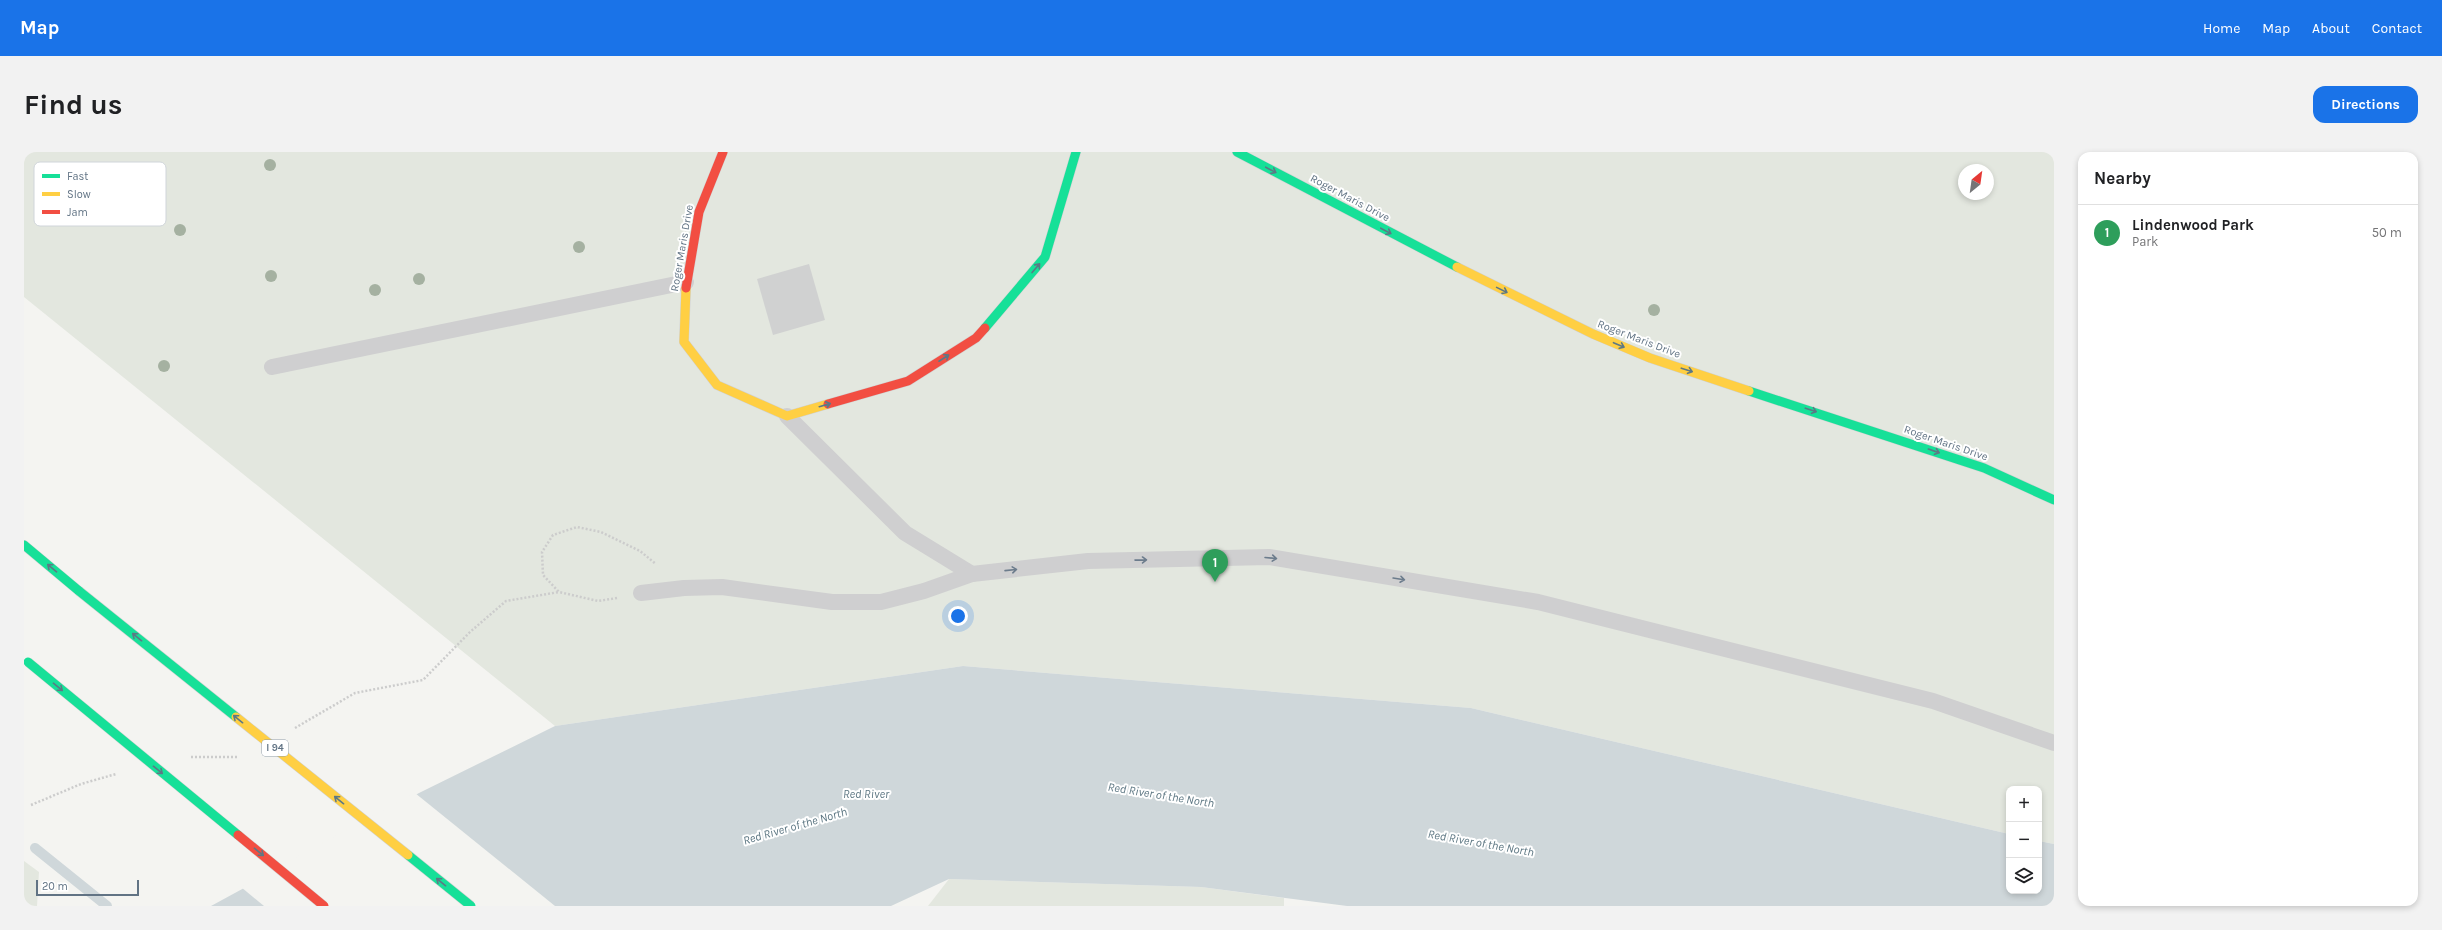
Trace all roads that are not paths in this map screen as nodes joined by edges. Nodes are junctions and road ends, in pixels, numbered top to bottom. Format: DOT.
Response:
graph roads {
  1 [pos="723,152"];
  2 [pos="1076,152"];
  3 [pos="1237,152"];
  4 [pos="686,282"];
  5 [pos="272,367"];
  6 [pos="787,416"];
  7 [pos="2054,500"];
  8 [pos="24,545"];
  9 [pos="972,574"];
  10 [pos="641,593"];
  11 [pos="26,661"];
  12 [pos="2054,742"];
  13 [pos="324,906"];
  14 [pos="471,906"];
  1 -- 4 [label="main road, Roger Maris Drive"];
  6 -- 2 [label="main road, one-way"];
  3 -- 7 [label="main road, Roger Maris Drive, one-way"];
  4 -- 5 [label="lane"];
  4 -- 6 [label="main road, Roger Maris Drive"];
  6 -- 9 [label="lane"];
  14 -- 8 [label="main road, I 94, one-way, bridge"];
  9 -- 10 [label="lane"];
  9 -- 12 [label="lane, one-way"];
  11 -- 13 [label="main road, one-way, bridge"];
}
